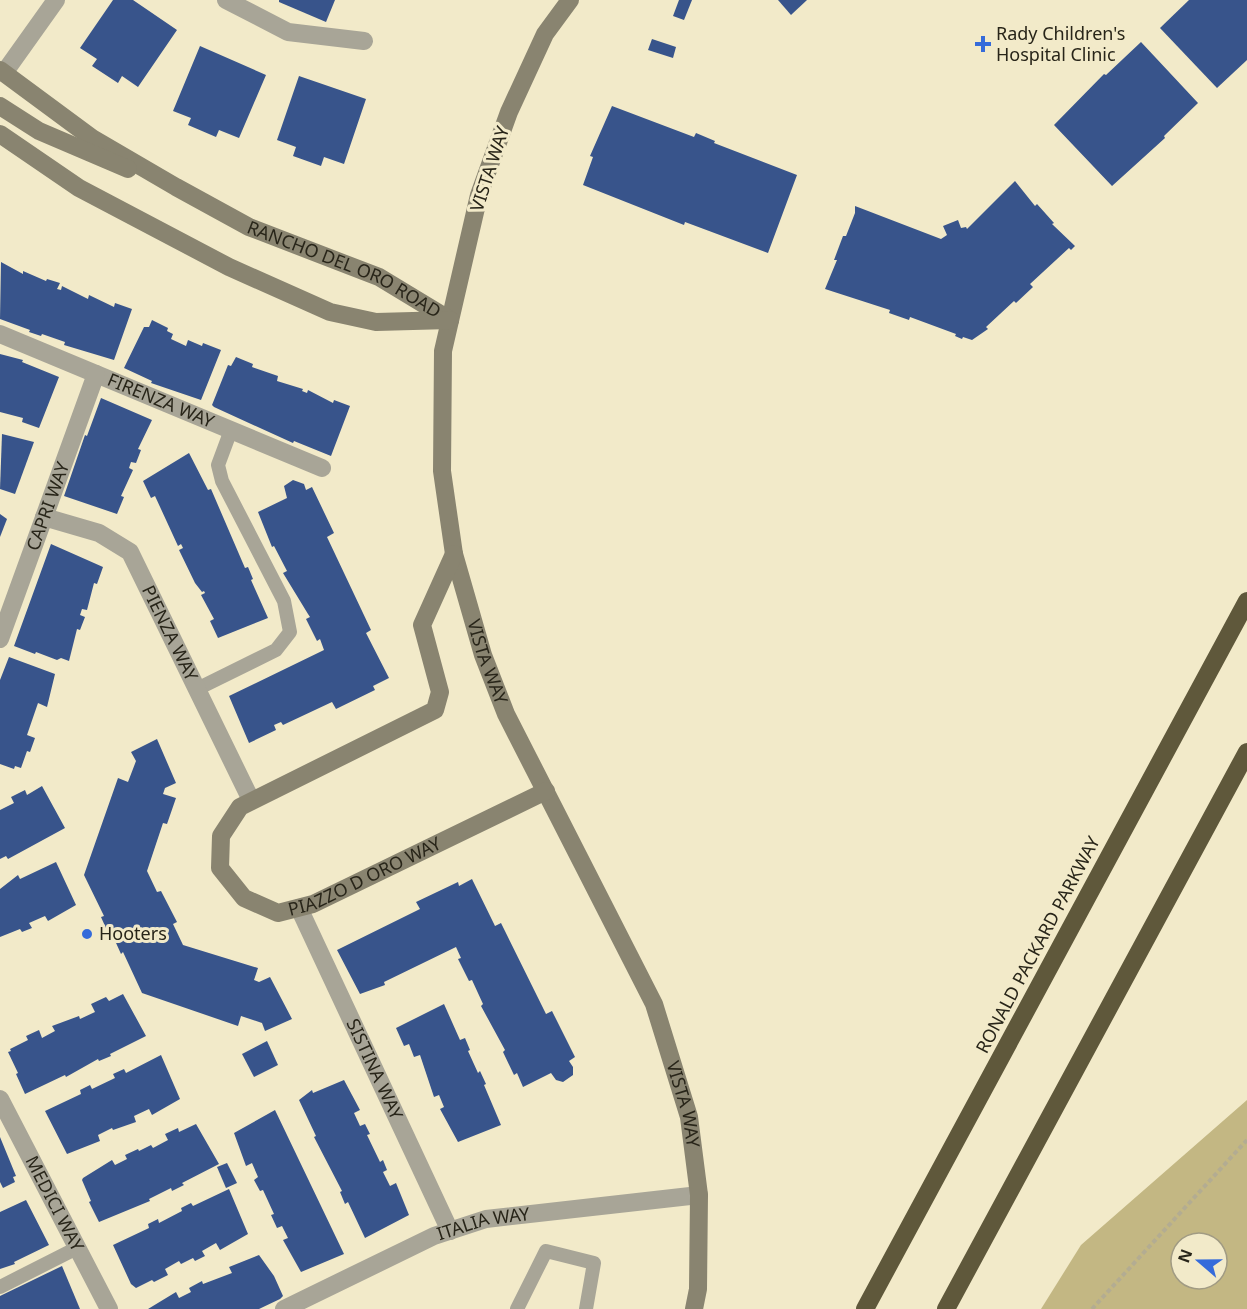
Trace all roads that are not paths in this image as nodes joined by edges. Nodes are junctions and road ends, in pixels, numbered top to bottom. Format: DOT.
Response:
graph roads {
  1 [pos="56,0"];
  2 [pos="226,0"];
  3 [pos="570,0"];
  4 [pos="364,41"];
  5 [pos="2,71"];
  6 [pos="0,106"];
  7 [pos="0,134"];
  8 [pos="166,182"];
  9 [pos="450,320"];
  10 [pos="0,334"];
  11 [pos="96,374"];
  12 [pos="231,430"];
  13 [pos="322,468"];
  14 [pos="44,517"];
  15 [pos="454,554"];
  16 [pos="1247,601"];
  17 [pos="0,639"];
  18 [pos="197,689"];
  19 [pos="1247,752"];
  20 [pos="546,791"];
  21 [pos="251,800"];
  22 [pos="299,908"];
  23 [pos="3,1110"];
  24 [pos="699,1195"];
  25 [pos="450,1231"];
  26 [pos="77,1248"];
  27 [pos="0,1287"];
  28 [pos="109,1309"];
  29 [pos="284,1309"];
  30 [pos="518,1309"];
  31 [pos="586,1309"];
  32 [pos="694,1309"];
  33 [pos="865,1309"];
  34 [pos="946,1309"];
  1 -- 5 [label="street"];
  2 -- 4 [label="street"];
  3 -- 9 [label="main road, VISTA WAY"];
  5 -- 8 [label="main road, RANCHO DEL ORO ROAD"];
  6 -- 8 [label="main road"];
  7 -- 9 [label="main road, RANCHO DEL ORO ROAD"];
  8 -- 9 [label="main road, RANCHO DEL ORO ROAD"];
  9 -- 15 [label="main road, VISTA WAY"];
  10 -- 11 [label="street, FIRENZA WAY"];
  11 -- 12 [label="street, FIRENZA WAY"];
  11 -- 14 [label="street, CAPRI WAY"];
  12 -- 13 [label="street, FIRENZA WAY"];
  12 -- 18 [label="lane"];
  14 -- 17 [label="street, CAPRI WAY"];
  14 -- 18 [label="street, PIENZA WAY"];
  15 -- 20 [label="main road, VISTA WAY"];
  15 -- 21 [label="main road, PIAZZO D ORO WAY"];
  16 -- 33 [label="highway, RONALD PACKARD PARKWAY"];
  18 -- 21 [label="street, PIENZA WAY"];
  19 -- 34 [label="highway"];
  20 -- 22 [label="main road, PIAZZO D ORO WAY"];
  20 -- 24 [label="main road, VISTA WAY"];
  21 -- 22 [label="main road, PIAZZO D ORO WAY"];
  22 -- 25 [label="street, SISTINA WAY"];
  23 -- 26 [label="street, MEDICI WAY"];
  24 -- 25 [label="street, ITALIA WAY"];
  24 -- 32 [label="main road, VISTA WAY"];
  25 -- 29 [label="street, ITALIA WAY"];
  26 -- 27 [label="lane"];
  26 -- 28 [label="street, MEDICI WAY"];
  30 -- 31 [label="lane"];
}
